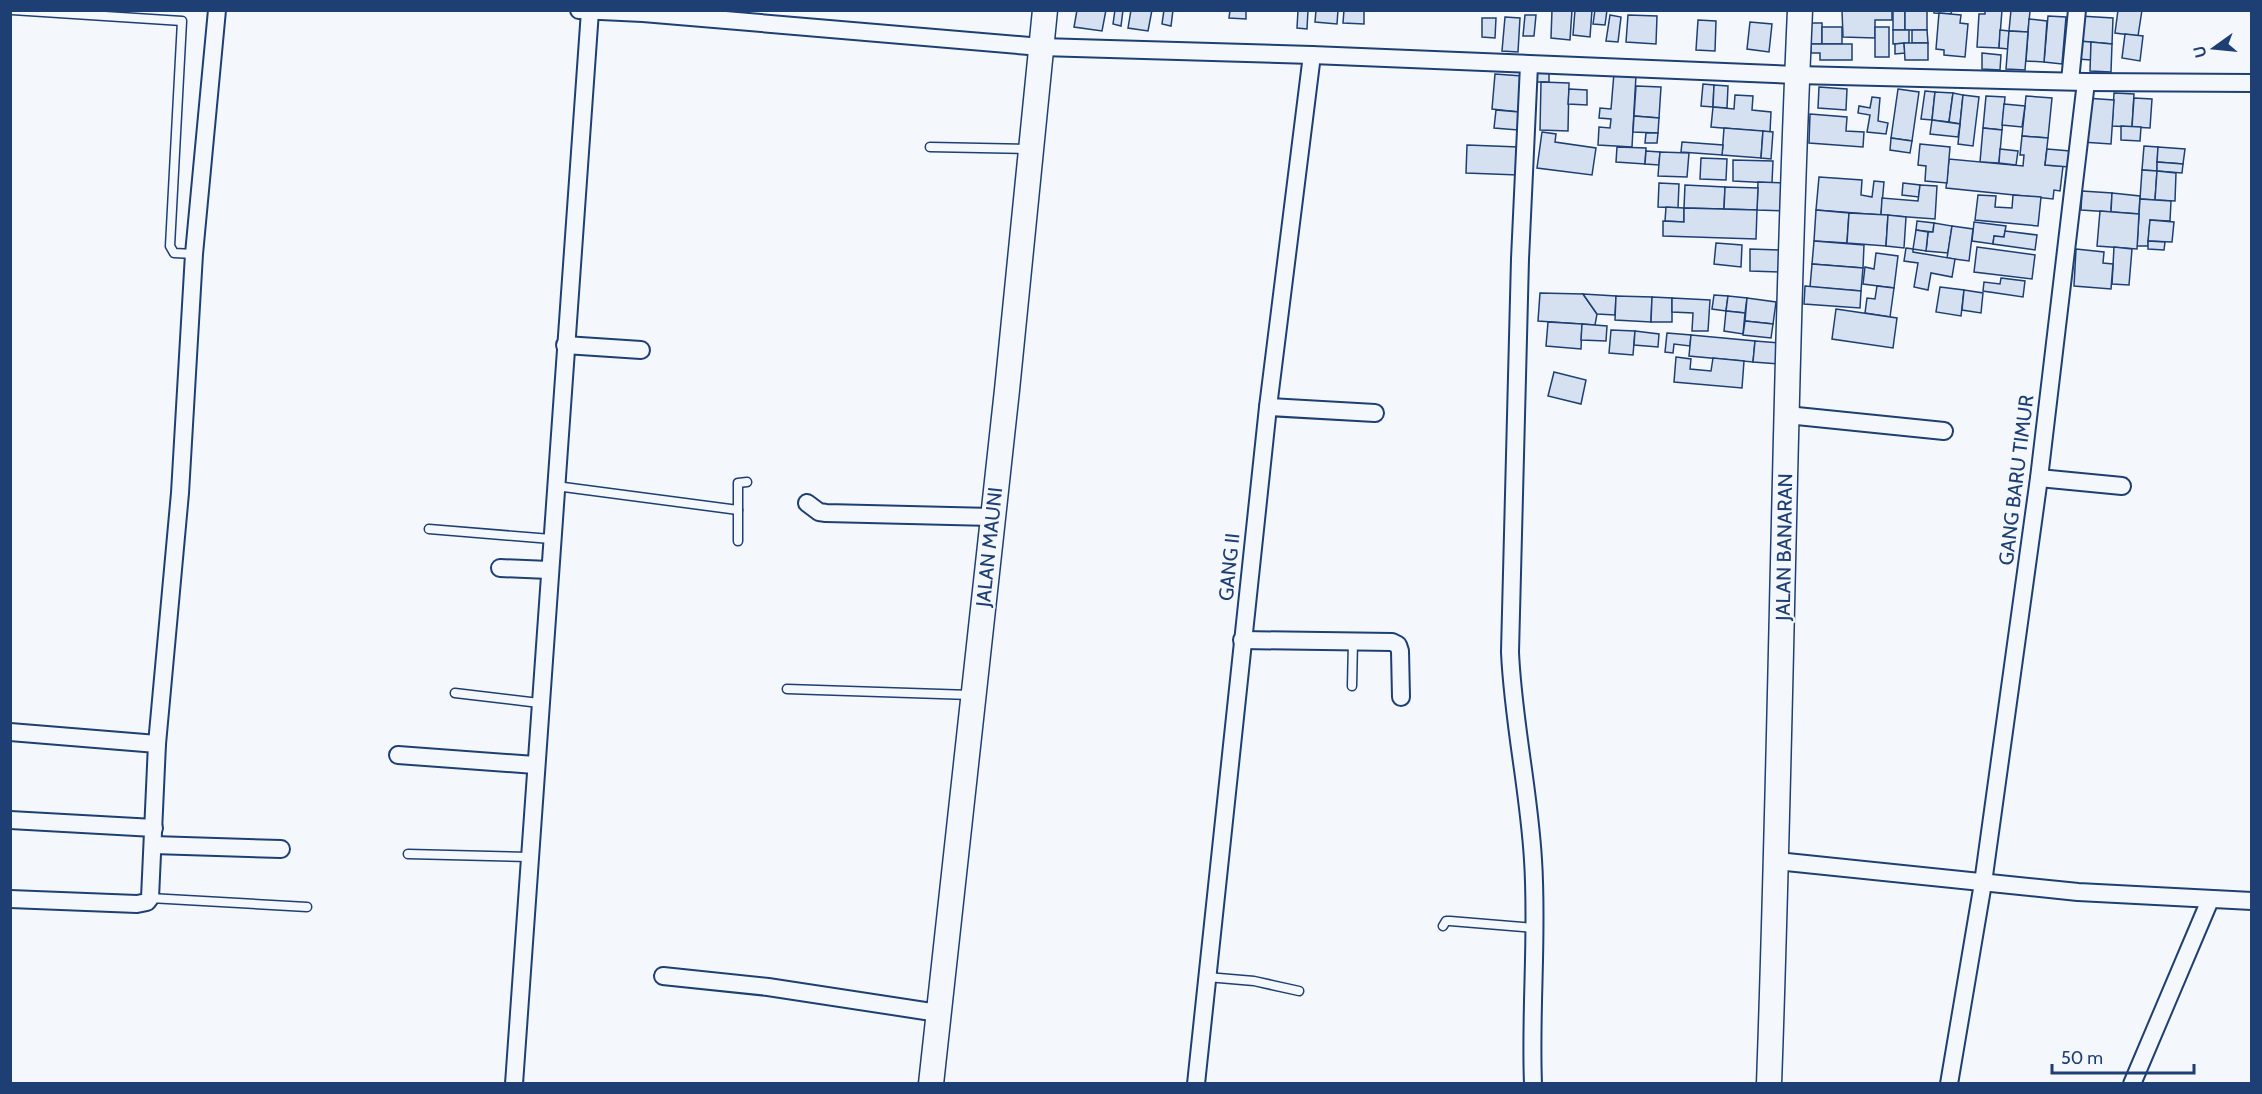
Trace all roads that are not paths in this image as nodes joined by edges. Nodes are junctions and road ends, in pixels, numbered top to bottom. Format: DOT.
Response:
graph roads {
  1 [pos="12,10"];
  2 [pos="182,10"];
  3 [pos="217,10"];
  4 [pos="579,10"];
  5 [pos="1045,10"];
  6 [pos="1800,10"];
  7 [pos="2077,10"];
  8 [pos="590,11"];
  9 [pos="643,12"];
  10 [pos="182,21"];
  11 [pos="1041,47"];
  12 [pos="1312,55"];
  13 [pos="1529,64"];
  14 [pos="1797,75"];
  15 [pos="2078,82"];
  16 [pos="2252,83"];
  17 [pos="930,147"];
  18 [pos="1031,149"];
  19 [pos="195,254"];
  20 [pos="565,345"];
  21 [pos="641,350"];
  22 [pos="1268,407"];
  23 [pos="1375,413"];
  24 [pos="1787,415"];
  25 [pos="1944,431"];
  26 [pos="2039,478"];
  27 [pos="747,483"];
  28 [pos="555,486"];
  29 [pos="2122,486"];
  30 [pos="807,503"];
  31 [pos="738,510"];
  32 [pos="992,517"];
  33 [pos="429,529"];
  34 [pos="551,539"];
  35 [pos="738,541"];
  36 [pos="500,568"];
  37 [pos="549,570"];
  38 [pos="1242,640"];
  39 [pos="1353,641"];
  40 [pos="1352,686"];
  41 [pos="787,689"];
  42 [pos="455,693"];
  43 [pos="974,696"];
  44 [pos="1401,697"];
  45 [pos="539,703"];
  46 [pos="10,732"];
  47 [pos="157,744"];
  48 [pos="398,755"];
  49 [pos="535,765"];
  50 [pos="10,820"];
  51 [pos="154,828"];
  52 [pos="153,845"];
  53 [pos="281,849"];
  54 [pos="408,854"];
  55 [pos="529,857"];
  56 [pos="1777,861"];
  57 [pos="1983,883"];
  58 [pos="10,898"];
  59 [pos="150,898"];
  60 [pos="2210,900"];
  61 [pos="2252,901"];
  62 [pos="307,907"];
  63 [pos="1443,926"];
  64 [pos="1534,928"];
  65 [pos="663,976"];
  66 [pos="1206,977"];
  67 [pos="1299,991"];
  68 [pos="938,1012"];
  69 [pos="514,1083"];
  70 [pos="930,1083"];
  71 [pos="1196,1083"];
  72 [pos="1533,1083"];
  73 [pos="1769,1083"];
  74 [pos="1949,1083"];
  75 [pos="2132,1083"];
  1 -- 10 [label="lane"];
  2 -- 10 [label="lane"];
  3 -- 19 [label="street"];
  4 -- 8 [label="street"];
  5 -- 11 [label="main road, JALAN MAUNI"];
  6 -- 14 [label="main road, JALAN BANARAN"];
  7 -- 15 [label="street, GANG BARU TIMUR"];
  8 -- 9 [label="street"];
  8 -- 20 [label="street"];
  9 -- 11 [label="street"];
  10 -- 19 [label="lane"];
  11 -- 12 [label="street"];
  11 -- 18 [label="main road, JALAN MAUNI"];
  12 -- 13 [label="street"];
  12 -- 22 [label="street, GANG II"];
  13 -- 14 [label="street"];
  13 -- 64 [label="street"];
  14 -- 15 [label="street"];
  14 -- 24 [label="main road, JALAN BANARAN"];
  15 -- 16 [label="street"];
  15 -- 26 [label="street, GANG BARU TIMUR"];
  17 -- 18 [label="lane"];
  18 -- 32 [label="main road, JALAN MAUNI"];
  19 -- 47 [label="street"];
  20 -- 21 [label="street"];
  20 -- 28 [label="street"];
  22 -- 23 [label="street"];
  22 -- 38 [label="street, GANG II"];
  24 -- 25 [label="street"];
  24 -- 56 [label="main road, JALAN BANARAN"];
  26 -- 29 [label="street"];
  26 -- 57 [label="street, GANG BARU TIMUR"];
  27 -- 31 [label="lane"];
  28 -- 31 [label="lane"];
  28 -- 34 [label="street"];
  30 -- 32 [label="street"];
  31 -- 35 [label="lane"];
  32 -- 43 [label="main road, JALAN MAUNI"];
  33 -- 34 [label="lane"];
  34 -- 37 [label="street"];
  36 -- 37 [label="street"];
  37 -- 45 [label="street"];
  38 -- 39 [label="street"];
  38 -- 66 [label="street, GANG II"];
  39 -- 40 [label="lane"];
  39 -- 44 [label="street"];
  41 -- 43 [label="lane"];
  42 -- 45 [label="lane"];
  43 -- 68 [label="main road, JALAN MAUNI"];
  45 -- 49 [label="street"];
  46 -- 47 [label="street"];
  47 -- 51 [label="street"];
  48 -- 49 [label="street"];
  49 -- 55 [label="street"];
  50 -- 51 [label="street"];
  51 -- 52 [label="street"];
  52 -- 53 [label="street"];
  52 -- 59 [label="street"];
  54 -- 55 [label="lane"];
  55 -- 69 [label="street"];
  56 -- 57 [label="street"];
  56 -- 73 [label="main road, JALAN BANARAN"];
  57 -- 60 [label="street"];
  57 -- 74 [label="street, GANG BARU TIMUR"];
  58 -- 59 [label="street"];
  59 -- 62 [label="lane"];
  60 -- 61 [label="street"];
  60 -- 75 [label="street"];
  63 -- 64 [label="lane"];
  64 -- 72 [label="street"];
  65 -- 68 [label="street"];
  66 -- 67 [label="lane"];
  66 -- 71 [label="street, GANG II"];
  68 -- 70 [label="main road, JALAN MAUNI"];
}
